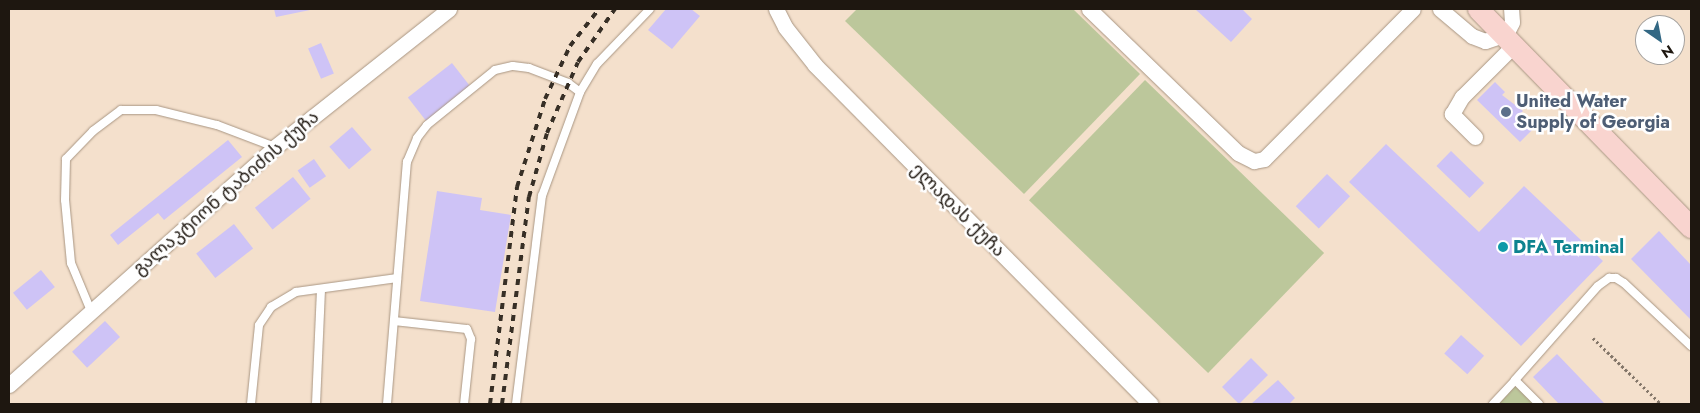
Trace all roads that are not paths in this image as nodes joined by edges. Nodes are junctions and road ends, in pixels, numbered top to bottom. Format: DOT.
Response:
graph roads {
  1 [pos="449,9"];
  2 [pos="650,9"];
  3 [pos="776,9"];
  4 [pos="1089,9"];
  5 [pos="1413,9"];
  6 [pos="1440,9"];
  7 [pos="1478,9"];
  8 [pos="1511,9"];
  9 [pos="1510,39"];
  10 [pos="580,92"];
  11 [pos="1475,137"];
  12 [pos="276,147"];
  13 [pos="1691,227"];
  14 [pos="397,278"];
  15 [pos="321,289"];
  16 [pos="91,311"];
  17 [pos="394,321"];
  18 [pos="1691,346"];
  19 [pos="1515,380"];
  20 [pos="9,385"];
  21 [pos="251,404"];
  22 [pos="316,404"];
  23 [pos="387,404"];
  24 [pos="464,404"];
  25 [pos="516,404"];
  26 [pos="1150,404"];
  27 [pos="1493,404"];
  28 [pos="1539,404"];
  1 -- 12 [label="street, გალაკტიონ ტაბიძის ქუჩა"];
  2 -- 10 [label="lane"];
  3 -- 26 [label="street, ელადას ქუჩა"];
  4 -- 5 [label="street"];
  6 -- 9 [label="street"];
  7 -- 9 [label="main road"];
  8 -- 9 [label="street"];
  9 -- 11 [label="street"];
  9 -- 13 [label="main road"];
  10 -- 14 [label="lane"];
  10 -- 25 [label="lane"];
  12 -- 16 [label="street, გალაკტიონ ტაბიძის ქუჩა"];
  12 -- 16 [label="lane"];
  14 -- 15 [label="lane"];
  14 -- 17 [label="lane"];
  15 -- 21 [label="lane"];
  15 -- 22 [label="lane"];
  16 -- 20 [label="street, გალაკტიონ ტაბიძის ქუჩა"];
  17 -- 23 [label="lane"];
  17 -- 24 [label="lane"];
  18 -- 19 [label="lane"];
  19 -- 27 [label="lane"];
  19 -- 28 [label="lane"];
}
